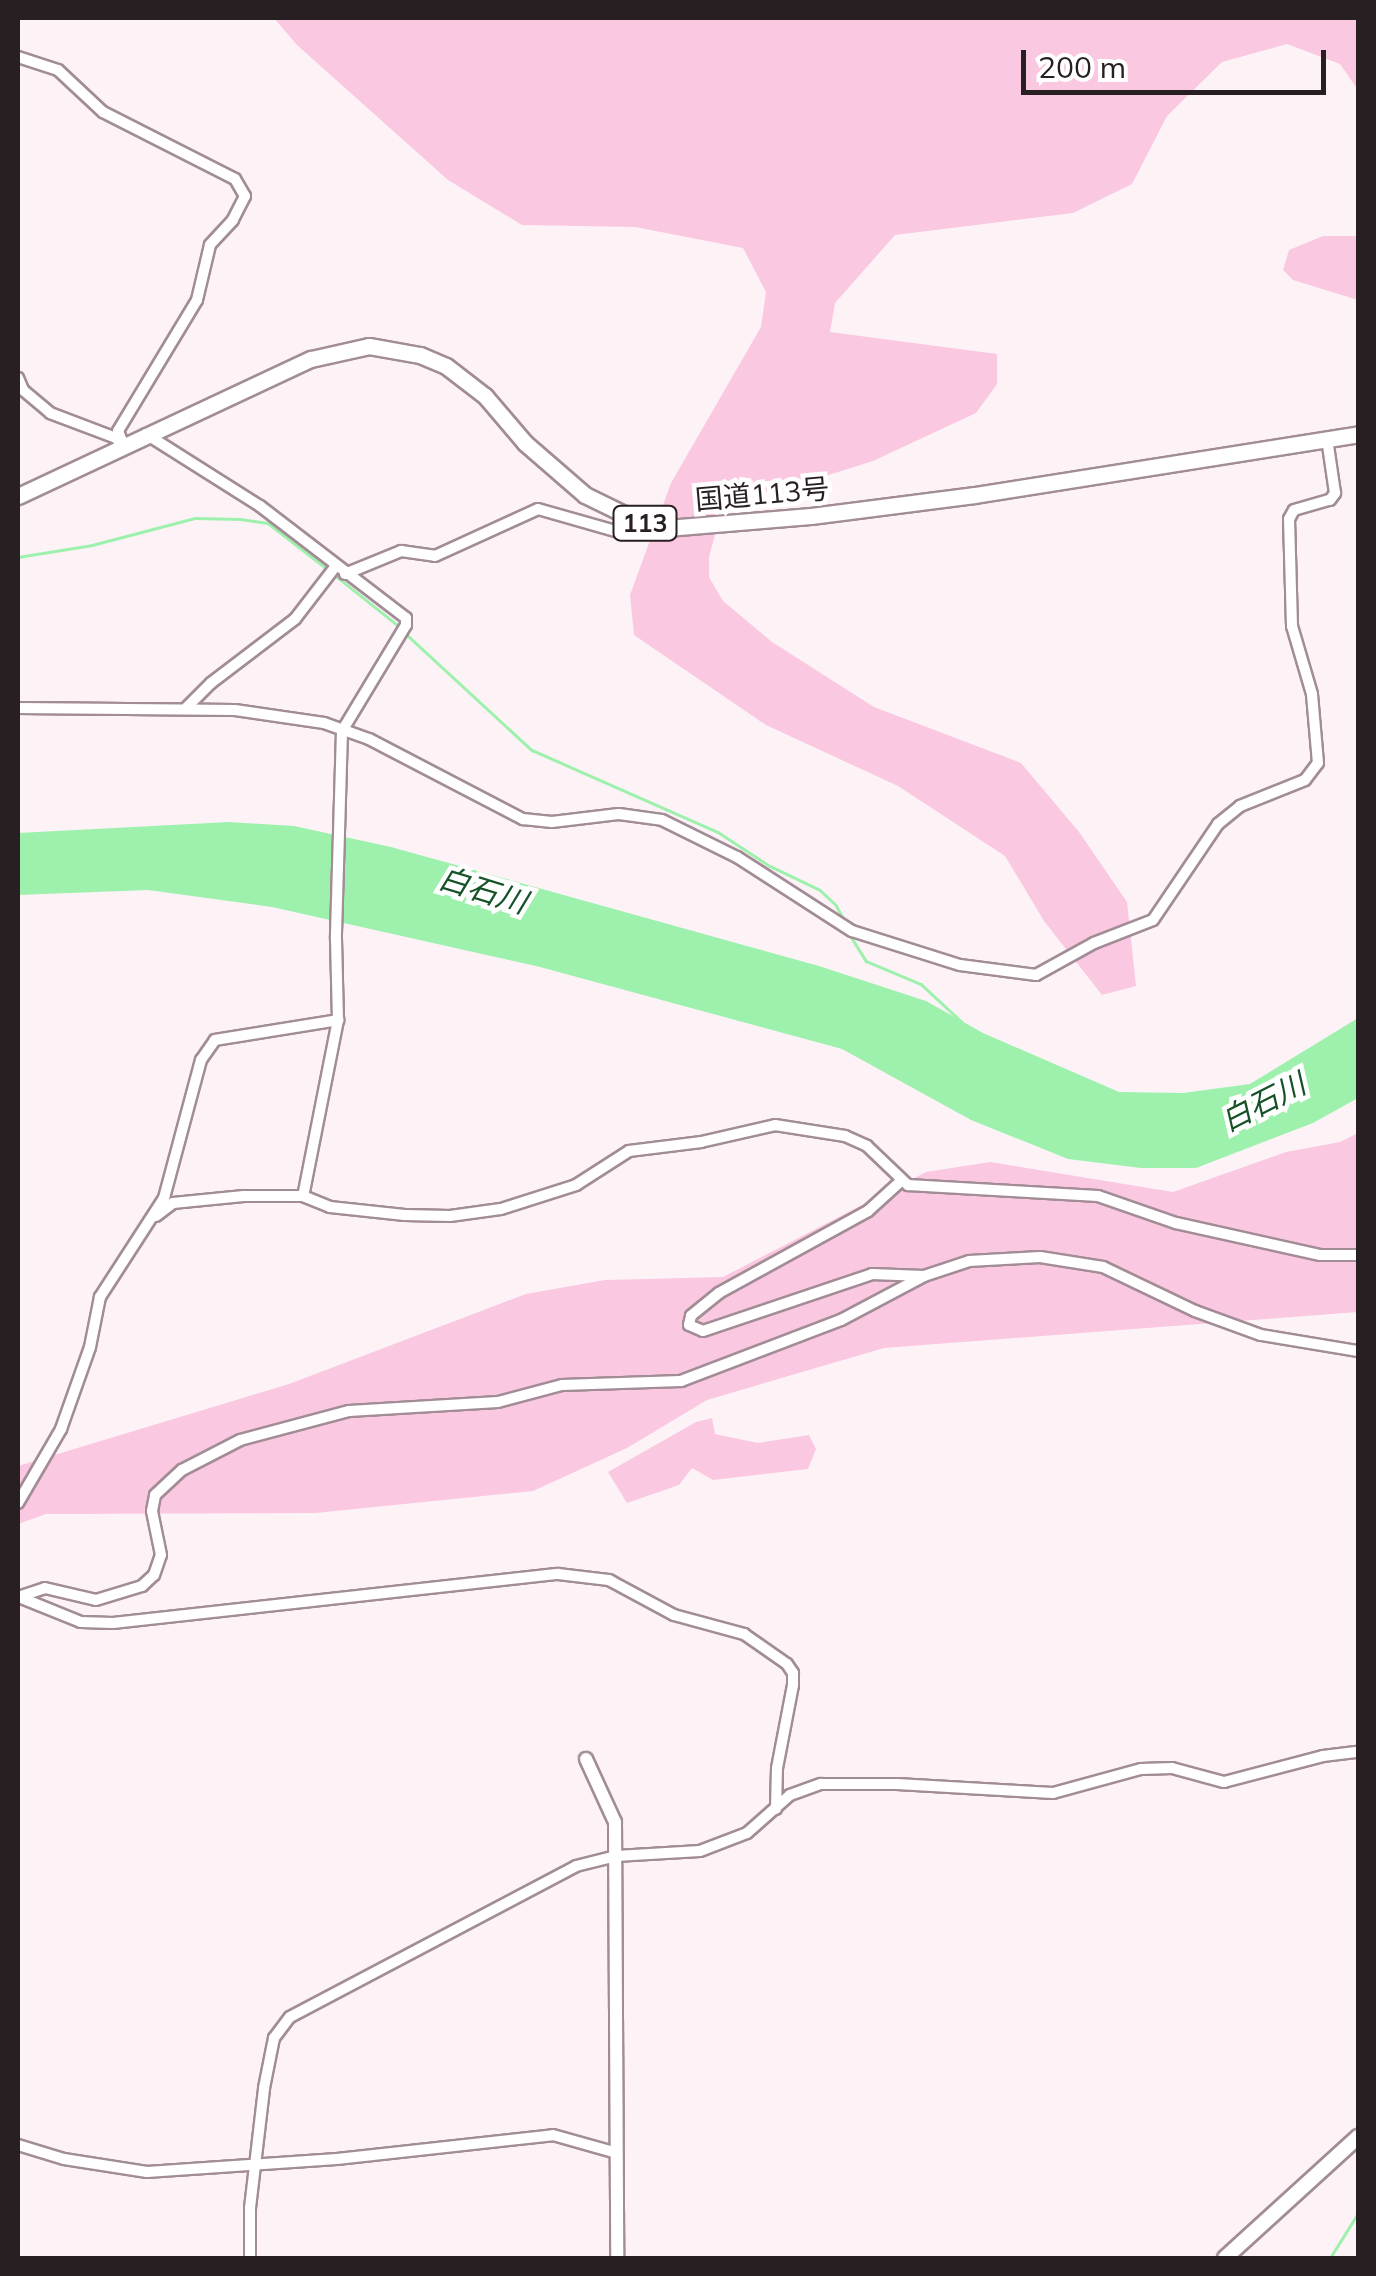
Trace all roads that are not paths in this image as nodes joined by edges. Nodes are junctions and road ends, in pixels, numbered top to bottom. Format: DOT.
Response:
graph roads {
  1 [pos="18,57"];
  2 [pos="18,378"];
  3 [pos="146,434"];
  4 [pos="1358,434"];
  5 [pos="1327,439"];
  6 [pos="124,446"];
  7 [pos="18,496"];
  8 [pos="667,528"];
  9 [pos="336,573"];
  10 [pos="18,708"];
  11 [pos="186,708"];
  12 [pos="342,731"];
  13 [pos="338,1020"];
  14 [pos="901,1181"];
  15 [pos="303,1196"];
  16 [pos="156,1216"];
  17 [pos="1358,1255"];
  18 [pos="924,1276"];
  19 [pos="1358,1351"];
  20 [pos="18,1503"];
  21 [pos="1358,1752"];
  22 [pos="586,1759"];
  23 [pos="776,1809"];
  24 [pos="616,1856"];
  25 [pos="1358,2137"];
  26 [pos="18,2145"];
  27 [pos="617,2153"];
  28 [pos="258,2165"];
  29 [pos="250,2258"];
  30 [pos="617,2258"];
  31 [pos="1225,2258"];
  1 -- 6 [label="street"];
  2 -- 6 [label="street"];
  3 -- 6 [label="highway, 国道113号 / 113"];
  3 -- 8 [label="highway, 国道113号 / 113"];
  3 -- 9 [label="street"];
  4 -- 5 [label="highway, 国道113号 / 113"];
  5 -- 8 [label="highway, 国道113号 / 113"];
  5 -- 12 [label="street"];
  6 -- 7 [label="highway, 国道113号 / 113"];
  8 -- 9 [label="street"];
  9 -- 11 [label="street"];
  9 -- 12 [label="street"];
  10 -- 11 [label="street"];
  11 -- 12 [label="street"];
  12 -- 13 [label="street"];
  13 -- 15 [label="street"];
  13 -- 16 [label="street"];
  14 -- 15 [label="street"];
  14 -- 17 [label="street"];
  14 -- 18 [label="street"];
  15 -- 16 [label="street"];
  16 -- 20 [label="street"];
  18 -- 19 [label="street"];
  18 -- 23 [label="street"];
  21 -- 23 [label="street"];
  22 -- 24 [label="street"];
  23 -- 24 [label="street"];
  24 -- 27 [label="street"];
  24 -- 28 [label="street"];
  25 -- 31 [label="main road"];
  26 -- 28 [label="street"];
  27 -- 28 [label="street"];
  27 -- 30 [label="street"];
  28 -- 29 [label="street"];
}
